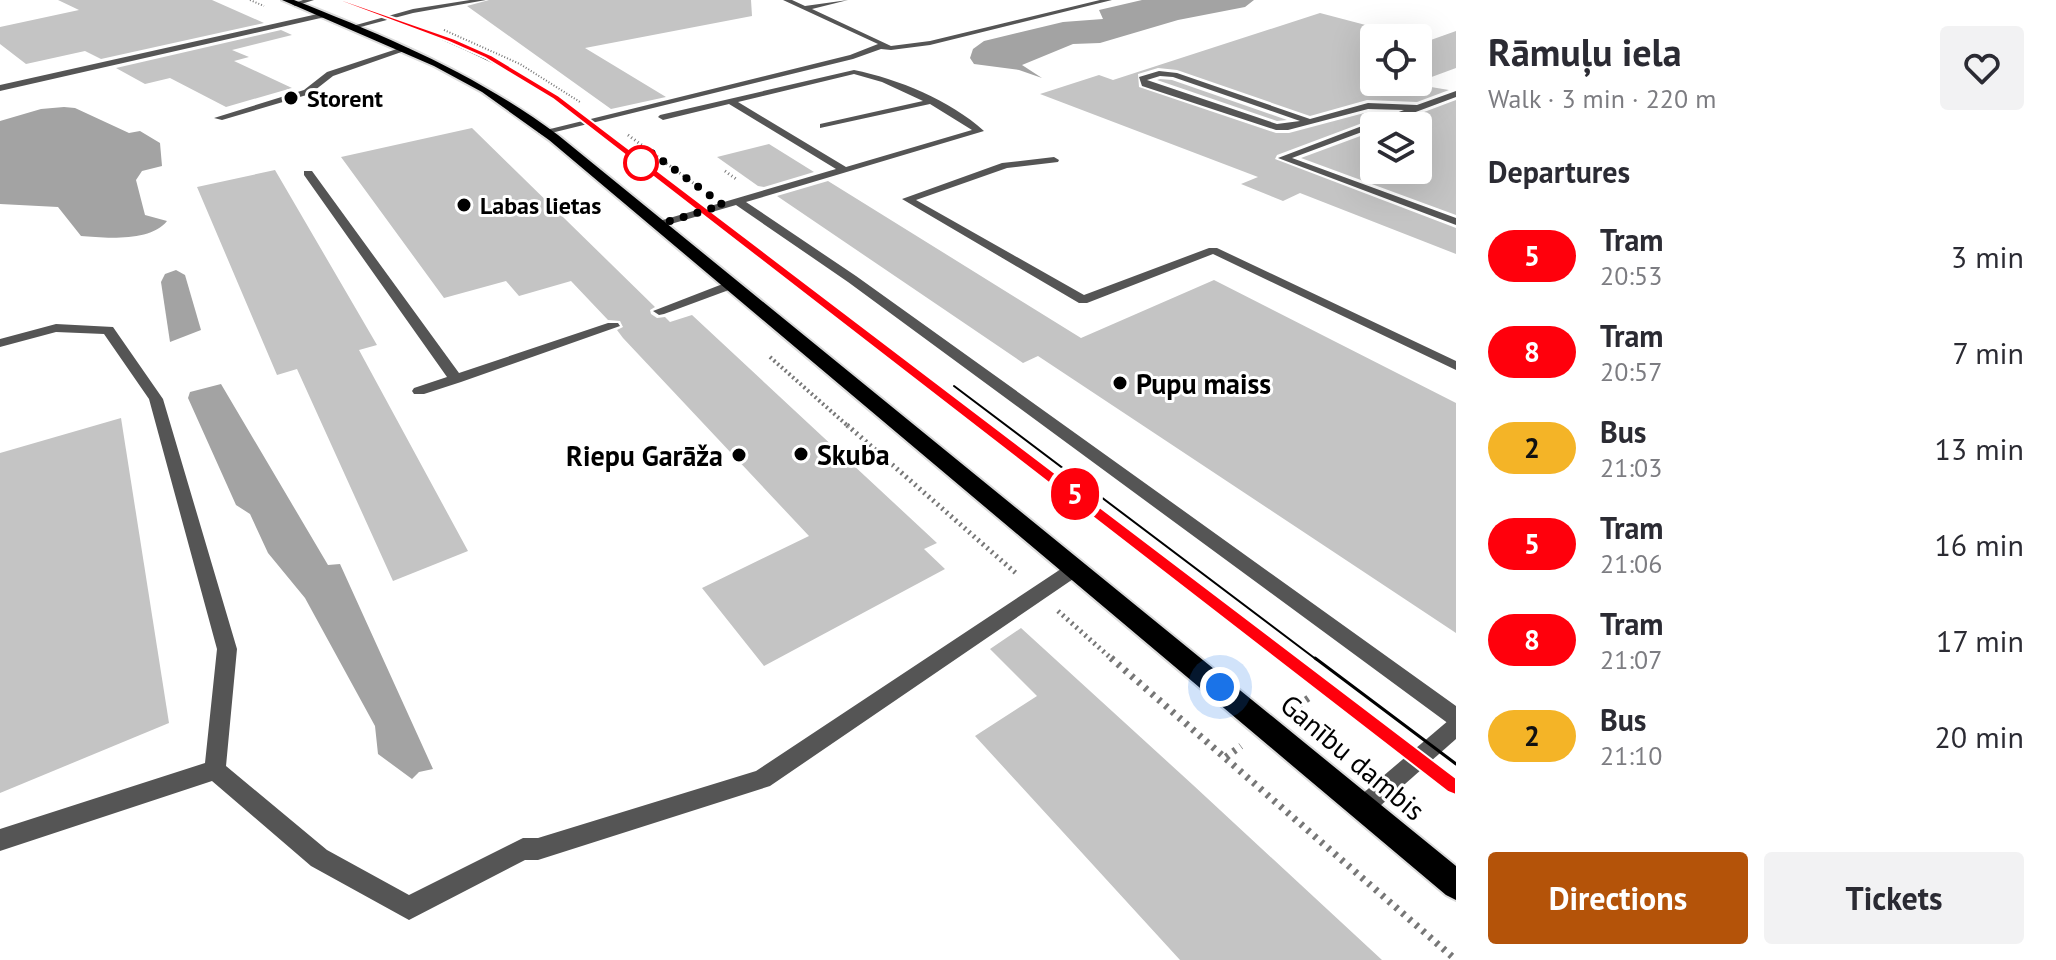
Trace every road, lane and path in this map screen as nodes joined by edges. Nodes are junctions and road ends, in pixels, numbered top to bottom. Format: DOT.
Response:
graph roads {
  1 [pos="250,0"];
  2 [pos="311,0"];
  3 [pos="483,0"];
  4 [pos="786,0"];
  5 [pos="845,0"];
  6 [pos="1109,0"];
  7 [pos="290,2"];
  8 [pos="806,8"];
  9 [pos="402,14"];
  10 [pos="322,15"];
  11 [pos="299,20"];
  12 [pos="353,27"];
  13 [pos="879,46"];
  14 [pos="406,49"];
  15 [pos="0,88"];
  16 [pos="1456,94"];
  17 [pos="730,101"];
  18 [pos="928,102"];
  19 [pos="1419,108"];
  20 [pos="604,117"];
  21 [pos="663,117"];
  22 [pos="219,118"];
  23 [pos="1308,121"];
  24 [pos="823,126"];
  25 [pos="543,132"];
  26 [pos="1054,160"];
  27 [pos="846,171"];
  28 [pos="308,173"];
  29 [pos="731,204"];
  30 [pos="1456,222"];
  31 [pos="660,224"];
  32 [pos="733,284"];
  33 [pos="659,311"];
  34 [pos="613,326"];
  35 [pos="0,343"];
  36 [pos="767,354"];
  37 [pos="1456,366"];
  38 [pos="456,379"];
  39 [pos="419,391"];
  40 [pos="1076,568"];
  41 [pos="1039,594"];
  42 [pos="1456,718"];
  43 [pos="1456,726"];
  44 [pos="215,770"];
  45 [pos="1363,807"];
  46 [pos="0,840"];
  47 [pos="1456,885"];
  48 [pos="1456,960"];
  1 -- 11 [label="path"];
  2 -- 7 [label="street"];
  3 -- 9 [label="street"];
  4 -- 8 [label="street"];
  5 -- 8 [label="street"];
  6 -- 13 [label="street"];
  7 -- 10 [label="main road, Ganību dambis"];
  8 -- 13 [label="street"];
  9 -- 12 [label="street"];
  9 -- 20 [label="path"];
  10 -- 11 [label="street"];
  10 -- 12 [label="main road, Ganību dambis"];
  11 -- 15 [label="street"];
  12 -- 14 [label="main road, Ganību dambis"];
  13 -- 20 [label="street"];
  14 -- 22 [label="street"];
  14 -- 25 [label="main road, Ganību dambis"];
  16 -- 19 [label="street"];
  17 -- 18 [label="street"];
  17 -- 21 [label="street"];
  17 -- 27 [label="street"];
  18 -- 24 [label="street"];
  18 -- 27 [label="street"];
  19 -- 23 [label="street"];
  19 -- 30 [label="street"];
  20 -- 25 [label="street"];
  20 -- 29 [label="path"];
  23 -- 23 [label="street"];
  25 -- 31 [label="main road, Ganību dambis"];
  26 -- 37 [label="street"];
  27 -- 29 [label="street"];
  28 -- 38 [label="street"];
  29 -- 31 [label="street"];
  29 -- 42 [label="street"];
  31 -- 32 [label="main road, Ganību dambis"];
  32 -- 33 [label="street"];
  32 -- 40 [label="main road, Ganību dambis"];
  34 -- 38 [label="street"];
  35 -- 44 [label="street"];
  36 -- 41 [label="path"];
  38 -- 39 [label="street"];
  40 -- 41 [label="street"];
  40 -- 45 [label="main road, Ganību dambis"];
  41 -- 44 [label="street"];
  41 -- 48 [label="path"];
  43 -- 45 [label="street"];
  44 -- 46 [label="street"];
  45 -- 47 [label="main road, Ganību dambis"];
}
